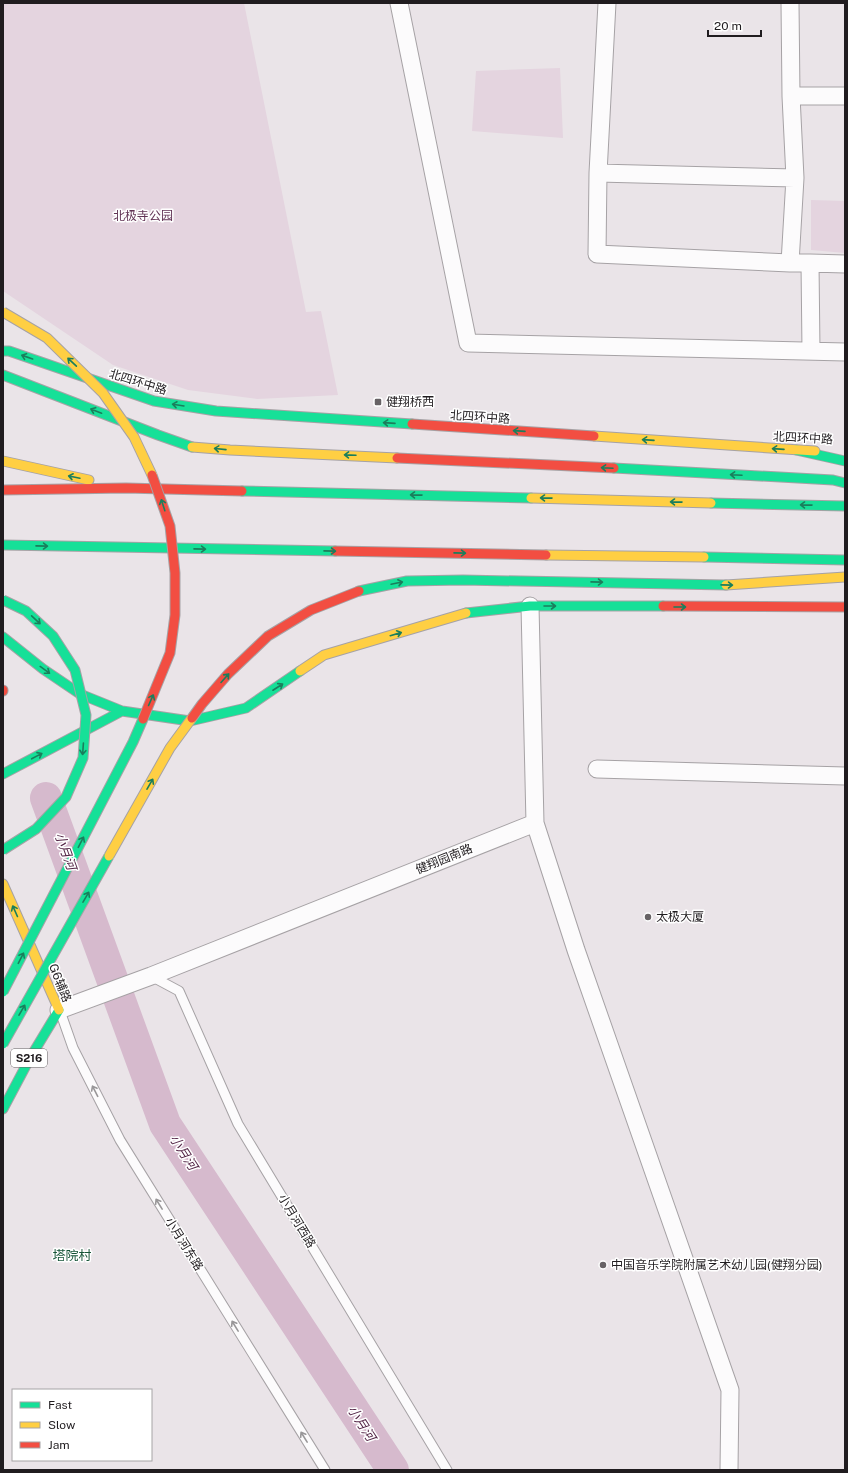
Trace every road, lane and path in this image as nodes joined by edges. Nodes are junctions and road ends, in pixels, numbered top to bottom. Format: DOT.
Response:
graph roads {
  1 [pos="399,3"];
  2 [pos="607,3"];
  3 [pos="790,3"];
  4 [pos="791,96"];
  5 [pos="845,96"];
  6 [pos="598,173"];
  7 [pos="795,178"];
  8 [pos="790,263"];
  9 [pos="810,263"];
  10 [pos="845,264"];
  11 [pos="3,312"];
  12 [pos="5,349"];
  13 [pos="811,351"];
  14 [pos="845,352"];
  15 [pos="3,375"];
  16 [pos="796,450"];
  17 [pos="845,452"];
  18 [pos="3,461"];
  19 [pos="845,461"];
  20 [pos="845,483"];
  21 [pos="126,488"];
  22 [pos="3,490"];
  23 [pos="845,506"];
  24 [pos="3,545"];
  25 [pos="845,560"];
  26 [pos="845,576"];
  27 [pos="3,600"];
  28 [pos="530,606"];
  29 [pos="845,607"];
  30 [pos="3,637"];
  31 [pos="122,711"];
  32 [pos="597,769"];
  33 [pos="3,774"];
  34 [pos="845,776"];
  35 [pos="535,823"];
  36 [pos="3,850"];
  37 [pos="3,884"];
  38 [pos="151,976"];
  39 [pos="3,992"];
  40 [pos="59,1010"];
  41 [pos="3,1044"];
  42 [pos="3,1109"];
  43 [pos="325,1470"];
  44 [pos="447,1470"];
  45 [pos="729,1470"];
  1 -- 13 [label="street"];
  2 -- 6 [label="street"];
  3 -- 4 [label="street"];
  4 -- 5 [label="street"];
  4 -- 7 [label="street"];
  6 -- 7 [label="street"];
  6 -- 8 [label="street"];
  7 -- 8 [label="street"];
  8 -- 9 [label="street"];
  9 -- 10 [label="street"];
  9 -- 13 [label="street"];
  39 -- 11 [label="main road, one-way, bridge"];
  16 -- 12 [label="main road, 北四环中路, one-way"];
  13 -- 14 [label="street"];
  20 -- 15 [label="main road, one-way, bridge"];
  16 -- 17 [label="main road, 北四环中路"];
  16 -- 19 [label="main road"];
  21 -- 18 [label="main road, one-way"];
  21 -- 22 [label="main road"];
  23 -- 21 [label="main road, one-way"];
  24 -- 25 [label="main road, one-way"];
  41 -- 26 [label="main road, one-way, bridge"];
  27 -- 36 [label="main road, one-way, bridge"];
  28 -- 29 [label="main road, one-way"];
  31 -- 28 [label="main road, one-way"];
  28 -- 35 [label="street"];
  30 -- 31 [label="main road, one-way"];
  33 -- 31 [label="main road, one-way"];
  32 -- 34 [label="street"];
  35 -- 38 [label="street, 健翔园南路"];
  35 -- 45 [label="street"];
  40 -- 37 [label="main road, G6辅路, one-way"];
  38 -- 40 [label="street, 健翔园南路"];
  38 -- 44 [label="lane, 小月河西路"];
  40 -- 42 [label="main road, G6辅路 / S216"];
  43 -- 40 [label="lane, 小月河东路, one-way"];
}
